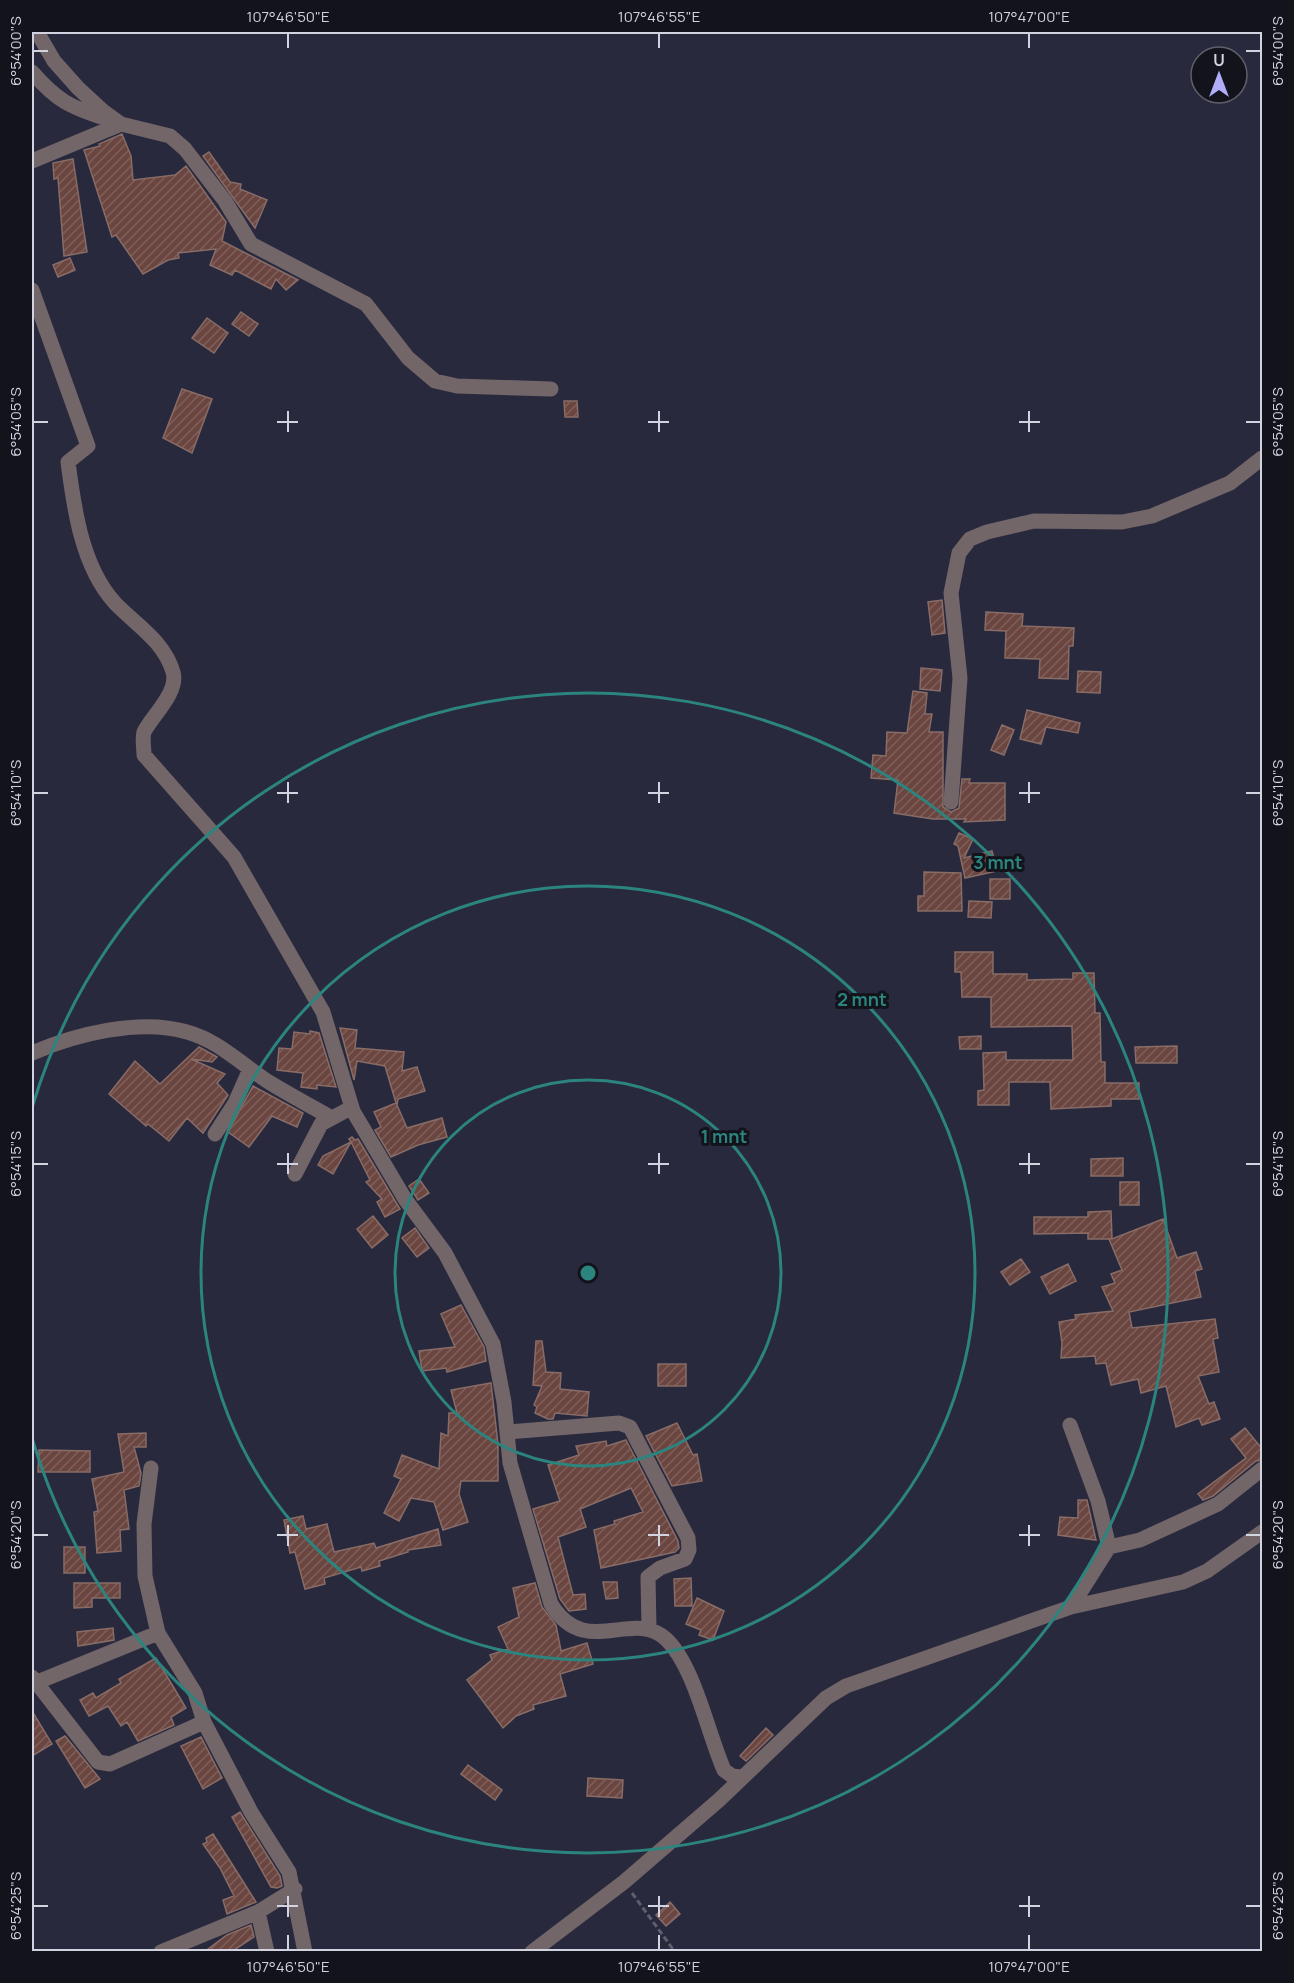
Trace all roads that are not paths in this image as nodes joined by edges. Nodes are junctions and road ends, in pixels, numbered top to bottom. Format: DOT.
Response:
graph roads {
  1 [pos="37,32"];
  2 [pos="32,72"];
  3 [pos="121,124"];
  4 [pos="32,160"];
  5 [pos="32,290"];
  6 [pos="551,389"];
  7 [pos="1263,458"];
  8 [pos="951,802"];
  9 [pos="32,1053"];
  10 [pos="250,1069"];
  11 [pos="353,1111"];
  12 [pos="332,1118"];
  13 [pos="215,1134"];
  14 [pos="295,1174"];
  15 [pos="1070,1425"];
  16 [pos="507,1432"];
  17 [pos="151,1468"];
  18 [pos="1263,1469"];
  19 [pos="1263,1533"];
  20 [pos="1109,1547"];
  21 [pos="1071,1607"];
  22 [pos="649,1629"];
  23 [pos="158,1633"];
  24 [pos="33,1680"];
  25 [pos="204,1722"];
  26 [pos="741,1777"];
  27 [pos="295,1890"];
  28 [pos="258,1912"];
  29 [pos="161,1952"];
  30 [pos="267,1952"];
  31 [pos="305,1952"];
  32 [pos="532,1952"];
  1 -- 3 [label="street"];
  2 -- 3 [label="street"];
  3 -- 4 [label="street"];
  3 -- 6 [label="street"];
  5 -- 11 [label="street"];
  7 -- 8 [label="street"];
  9 -- 10 [label="street"];
  10 -- 12 [label="street"];
  10 -- 13 [label="street"];
  11 -- 12 [label="street"];
  11 -- 16 [label="street"];
  12 -- 14 [label="street"];
  15 -- 20 [label="street"];
  16 -- 22 [label="street"];
  16 -- 22 [label="street"];
  17 -- 23 [label="street"];
  18 -- 20 [label="street"];
  19 -- 21 [label="street"];
  20 -- 21 [label="street"];
  21 -- 26 [label="street"];
  22 -- 26 [label="street"];
  23 -- 24 [label="street"];
  23 -- 25 [label="street"];
  24 -- 25 [label="street"];
  25 -- 27 [label="street"];
  26 -- 32 [label="street"];
  27 -- 28 [label="street"];
  27 -- 31 [label="street"];
  28 -- 29 [label="street"];
  28 -- 30 [label="street"];
}
